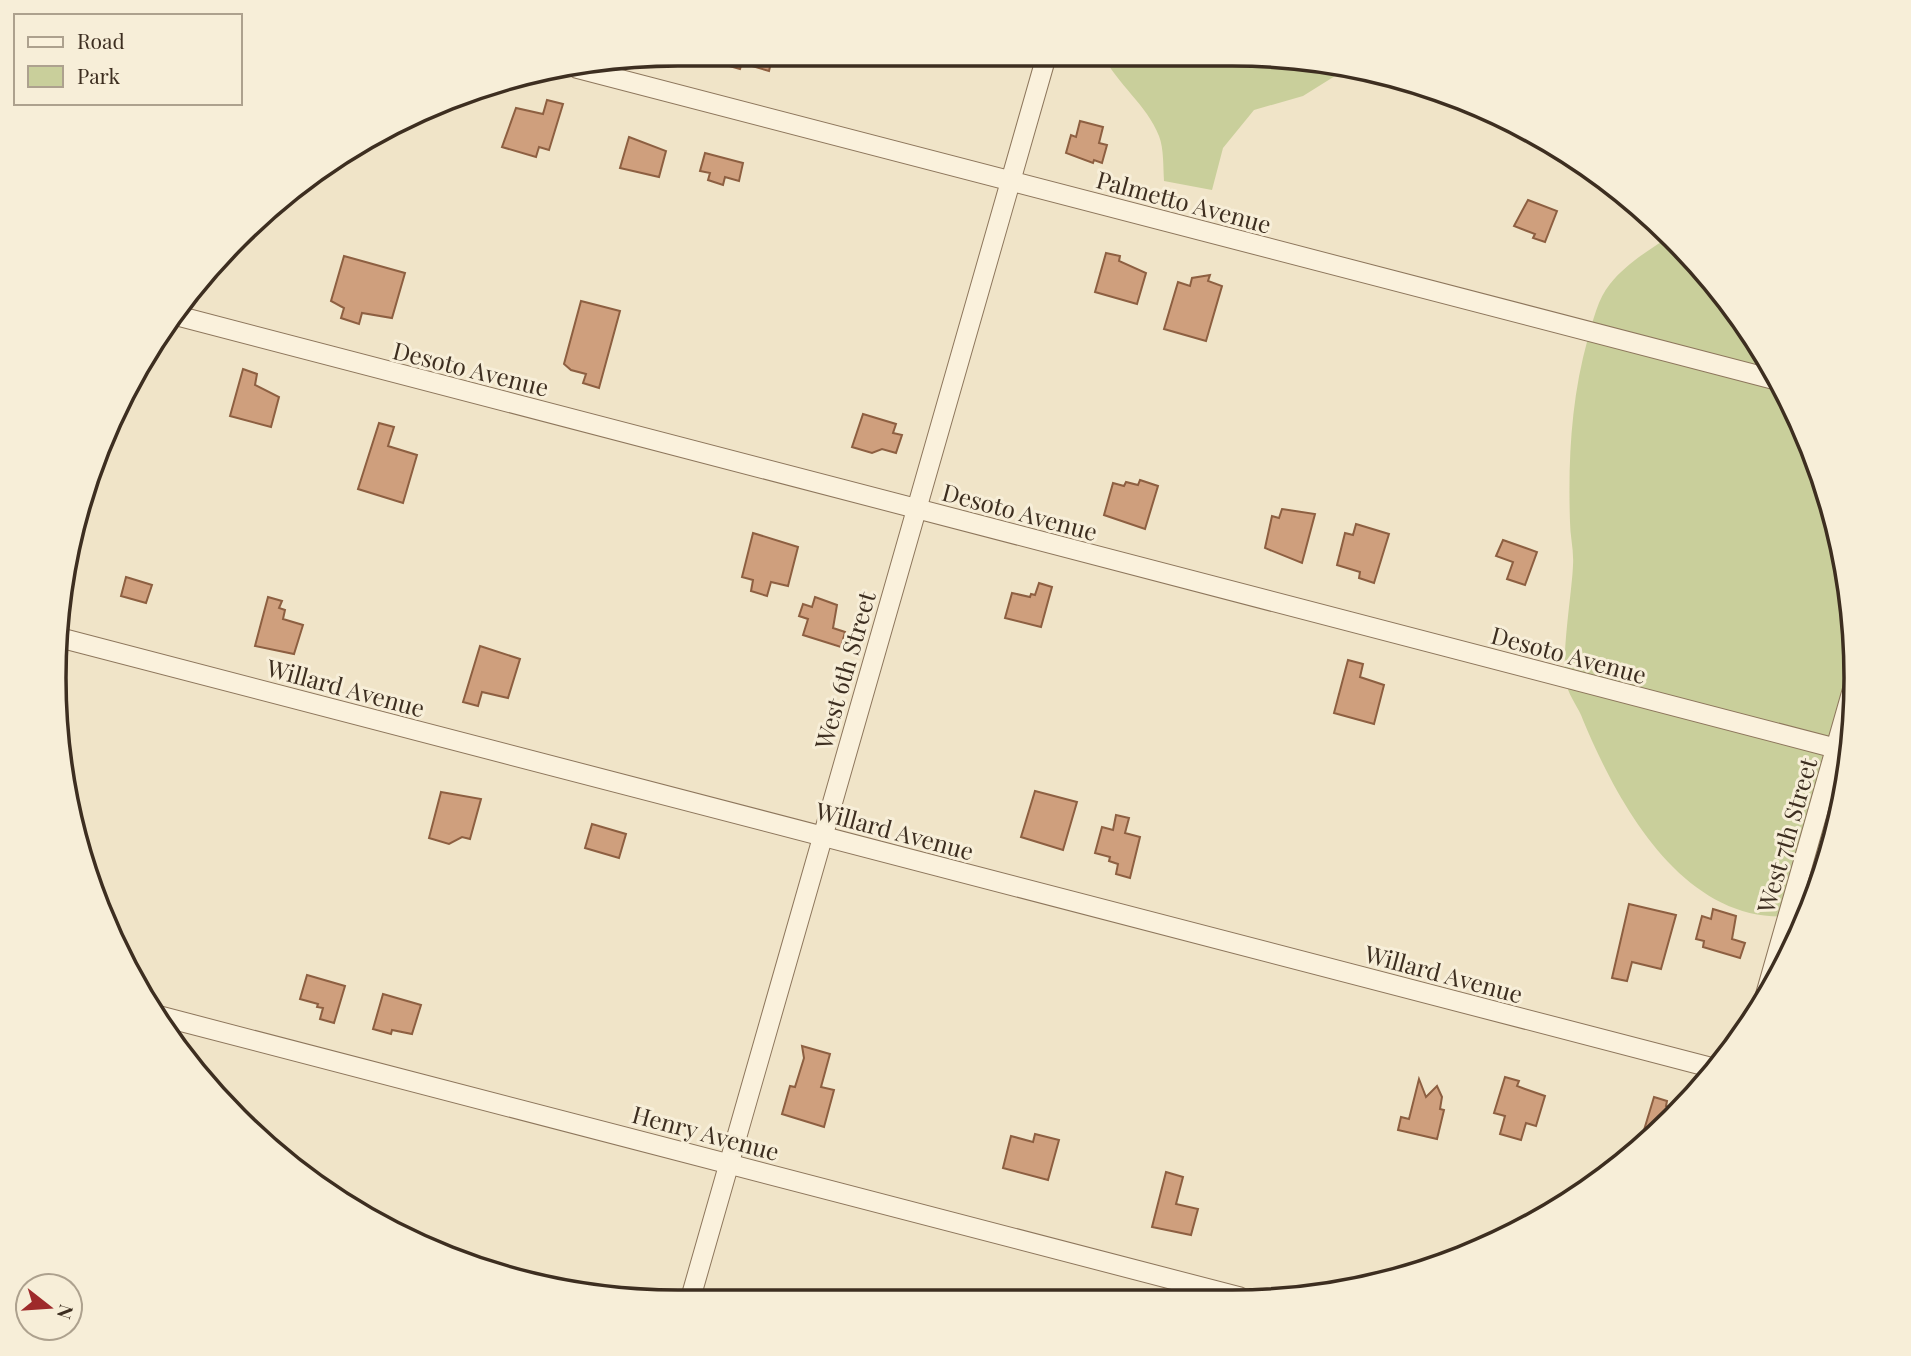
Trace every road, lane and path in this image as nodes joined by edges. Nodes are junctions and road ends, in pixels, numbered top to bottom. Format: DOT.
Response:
graph roads {
  1 [pos="1044,66"];
  2 [pos="594,73"];
  3 [pos="1011,181"];
  4 [pos="185,318"];
  5 [pos="1766,377"];
  6 [pos="916,509"];
  7 [pos="68,640"];
  8 [pos="1840,750"];
  9 [pos="1837,769"];
  10 [pos="822,837"];
  11 [pos="1780,951"];
  12 [pos="171,1019"];
  13 [pos="1705,1066"];
  14 [pos="728,1163"];
  15 [pos="693,1290"];
  16 [pos="1213,1290"];
  1 -- 3 [label="street, West 6th Street"];
  2 -- 3 [label="street, Palmetto Avenue"];
  3 -- 5 [label="street, Palmetto Avenue"];
  3 -- 6 [label="street, West 6th Street"];
  4 -- 6 [label="street, Desoto Avenue"];
  6 -- 8 [label="street, Desoto Avenue"];
  6 -- 10 [label="street, West 6th Street"];
  7 -- 10 [label="street, Willard Avenue"];
  9 -- 11 [label="street, West 7th Street"];
  10 -- 13 [label="street, Willard Avenue"];
  10 -- 14 [label="street, West 6th Street"];
  12 -- 14 [label="street, Henry Avenue"];
  14 -- 15 [label="street, West 6th Street"];
  14 -- 16 [label="street, Henry Avenue"];
}
